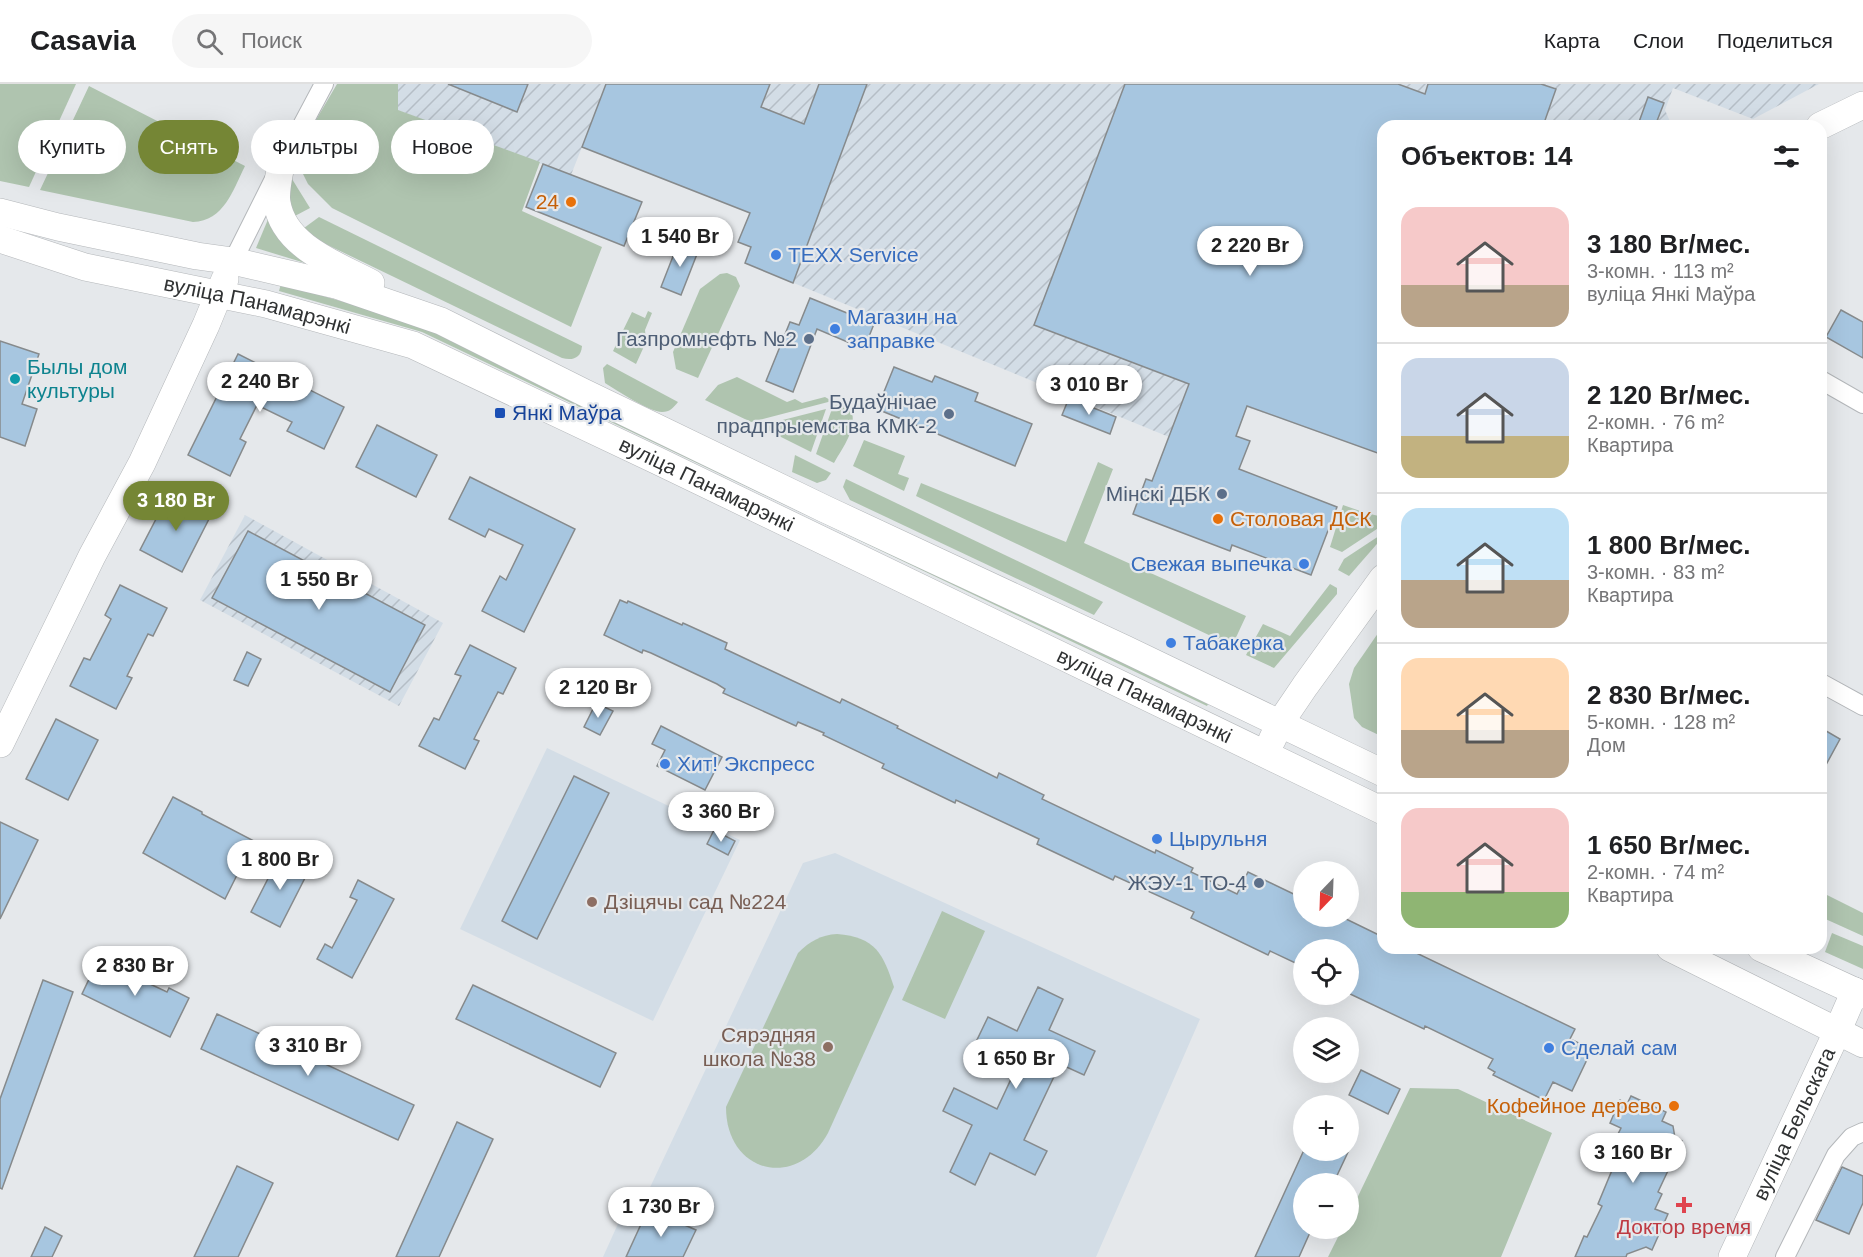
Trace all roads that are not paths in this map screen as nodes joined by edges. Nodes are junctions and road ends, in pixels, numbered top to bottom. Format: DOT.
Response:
graph roads {
  1 [pos="324,84"];
  2 [pos="1862,106"];
  3 [pos="305,120"];
  4 [pos="1827,123"];
  5 [pos="276,174"];
  6 [pos="280,174"];
  7 [pos="0,212"];
  8 [pos="0,239"];
  9 [pos="233,261"];
  10 [pos="219,294"];
  11 [pos="441,321"];
  12 [pos="1827,383"];
  13 [pos="1863,404"];
  14 [pos="1377,586"];
  15 [pos="1827,686"];
  16 [pos="1863,706"];
  17 [pos="1280,723"];
  18 [pos="0,744"];
  19 [pos="1266,755"];
  20 [pos="1377,770"];
  21 [pos="1377,808"];
  22 [pos="1682,954"];
  23 [pos="1774,954"];
  24 [pos="1859,993"];
  25 [pos="1837,1032"];
  26 [pos="1863,1044"];
  27 [pos="1863,1132"];
  28 [pos="1732,1257"];
  29 [pos="1785,1257"];
  1 -- 3 [label="street"];
  2 -- 4 [label="main road"];
  5 -- 9 [label="street"];
  6 -- 11 [label="main road"];
  7 -- 9 [label="main road, вуліца Панамарэнкі"];
  8 -- 10 [label="main road, вуліца Панамарэнкі"];
  9 -- 10 [label="main road"];
  9 -- 11 [label="main road, вуліца Панамарэнкі"];
  10 -- 18 [label="main road"];
  10 -- 19 [label="main road, вуліца Панамарэнкі"];
  11 -- 17 [label="main road, вуліца Панамарэнкі"];
  12 -- 13 [label="street"];
  14 -- 17 [label="main road"];
  15 -- 16 [label="street"];
  17 -- 19 [label="main road"];
  17 -- 20 [label="main road, вуліца Панамарэнкі"];
  19 -- 21 [label="main road, вуліца Панамарэнкі"];
  22 -- 25 [label="main road"];
  23 -- 24 [label="main road"];
  24 -- 25 [label="main road, вуліца Бельскага"];
  25 -- 26 [label="main road"];
  25 -- 28 [label="main road, вуліца Бельскага"];
  27 -- 29 [label="street"];
}
